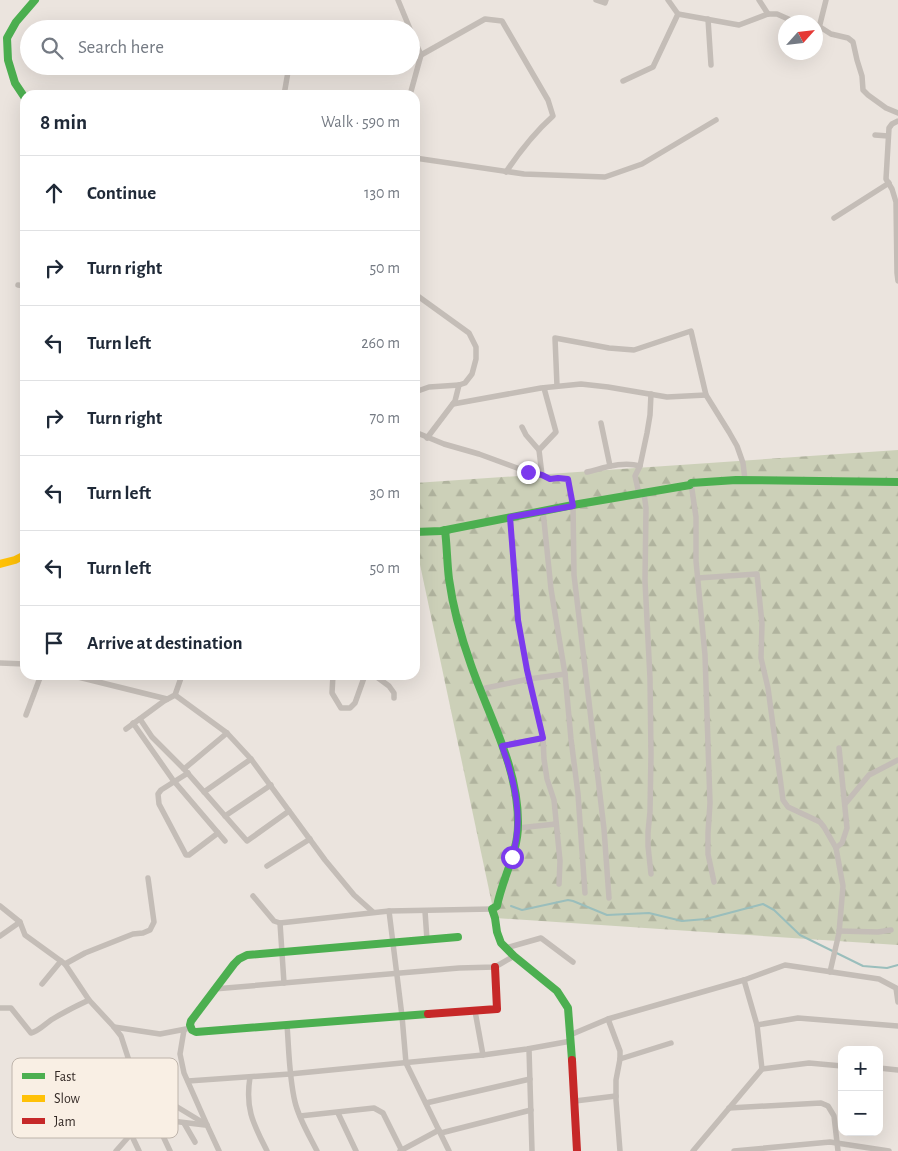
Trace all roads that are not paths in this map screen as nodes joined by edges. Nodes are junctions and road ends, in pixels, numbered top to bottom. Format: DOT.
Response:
graph roads {
  1 [pos="35,0"];
  2 [pos="398,0"];
  3 [pos="596,0"];
  4 [pos="606,0"];
  5 [pos="668,0"];
  6 [pos="760,0"];
  7 [pos="826,0"];
  8 [pos="678,14"];
  9 [pos="768,14"];
  10 [pos="779,15"];
  11 [pos="821,15"];
  12 [pos="708,19"];
  13 [pos="407,20"];
  14 [pos="823,29"];
  15 [pos="421,55"];
  16 [pos="420,59"];
  17 [pos="711,65"];
  18 [pos="287,75"];
  19 [pos="416,75"];
  20 [pos="623,81"];
  21 [pos="20,90"];
  22 [pos="285,90"];
  23 [pos="411,90"];
  24 [pos="898,113"];
  25 [pos="716,120"];
  26 [pos="898,121"];
  27 [pos="875,135"];
  28 [pos="888,136"];
  29 [pos="420,159"];
  30 [pos="506,172"];
  31 [pos="888,183"];
  32 [pos="834,218"];
  33 [pos="898,268"];
  34 [pos="898,281"];
  35 [pos="420,298"];
  36 [pos="459,385"];
  37 [pos="557,386"];
  38 [pos="544,388"];
  39 [pos="420,390"];
  40 [pos="651,394"];
  41 [pos="706,395"];
  42 [pos="452,404"];
  43 [pos="601,423"];
  44 [pos="522,427"];
  45 [pos="420,434"];
  46 [pos="427,438"];
  47 [pos="538,450"];
  48 [pos="610,466"];
  49 [pos="640,466"];
  50 [pos="587,472"];
  51 [pos="542,475"];
  52 [pos="746,480"];
  53 [pos="691,482"];
  54 [pos="898,482"];
  55 [pos="642,493"];
  56 [pos="573,506"];
  57 [pos="543,511"];
  58 [pos="510,517"];
  59 [pos="446,530"];
  60 [pos="420,532"];
  61 [pos="20,558"];
  62 [pos="0,564"];
  63 [pos="698,578"];
  64 [pos="0,663"];
  65 [pos="20,664"];
  66 [pos="565,674"];
  67 [pos="39,680"];
  68 [pos="90,680"];
  69 [pos="180,680"];
  70 [pos="333,680"];
  71 [pos="362,680"];
  72 [pos="380,680"];
  73 [pos="529,680"];
  74 [pos="481,690"];
  75 [pos="175,695"];
  76 [pos="394,698"];
  77 [pos="167,699"];
  78 [pos="26,715"];
  79 [pos="140,718"];
  80 [pos="133,723"];
  81 [pos="126,729"];
  82 [pos="227,733"];
  83 [pos="543,738"];
  84 [pos="502,746"];
  85 [pos="840,748"];
  86 [pos="251,759"];
  87 [pos="898,760"];
  88 [pos="186,771"];
  89 [pos="174,782"];
  90 [pos="271,785"];
  91 [pos="204,792"];
  92 [pos="845,804"];
  93 [pos="289,811"];
  94 [pos="225,816"];
  95 [pos="556,824"];
  96 [pos="518,828"];
  97 [pos="218,833"];
  98 [pos="310,839"];
  99 [pos="225,841"];
  100 [pos="836,848"];
  101 [pos="267,866"];
  102 [pos="652,874"];
  103 [pos="148,878"];
  104 [pos="714,882"];
  105 [pos="559,884"];
  106 [pos="585,893"];
  107 [pos="253,896"];
  108 [pos="609,898"];
  109 [pos="0,906"];
  110 [pos="492,909"];
  111 [pos="389,911"];
  112 [pos="425,911"];
  113 [pos="373,912"];
  114 [pos="20,922"];
  115 [pos="280,923"];
  116 [pos="891,930"];
  117 [pos="839,931"];
  118 [pos="0,936"];
  119 [pos="458,937"];
  120 [pos="427,940"];
  121 [pos="393,943"];
  122 [pos="506,948"];
  123 [pos="282,952"];
  124 [pos="514,956"];
  125 [pos="63,962"];
  126 [pos="573,962"];
  127 [pos="495,967"];
  128 [pos="830,972"];
  129 [pos="397,973"];
  130 [pos="744,980"];
  131 [pos="284,983"];
  132 [pos="42,984"];
  133 [pos="214,989"];
  134 [pos="89,1000"];
  135 [pos="898,1002"];
  136 [pos="0,1008"];
  137 [pos="474,1011"];
  138 [pos="402,1016"];
  139 [pos="608,1019"];
  140 [pos="287,1025"];
  141 [pos="757,1025"];
  142 [pos="898,1026"];
  143 [pos="114,1028"];
  144 [pos="187,1029"];
  145 [pos="570,1038"];
  146 [pos="672,1043"];
  147 [pos="529,1049"];
  148 [pos="483,1055"];
  149 [pos="128,1058"];
  150 [pos="620,1059"];
  151 [pos="406,1063"];
  152 [pos="838,1066"];
  153 [pos="883,1068"];
  154 [pos="762,1069"];
  155 [pos="898,1070"];
  156 [pos="290,1074"];
  157 [pos="250,1077"];
  158 [pos="530,1079"];
  159 [pos="188,1081"];
  160 [pos="616,1096"];
  161 [pos="575,1101"];
  162 [pos="426,1103"];
  163 [pos="178,1107"];
  164 [pos="730,1108"];
  165 [pos="531,1110"];
  166 [pos="338,1112"];
  167 [pos="300,1116"];
  168 [pos="178,1122"];
  169 [pos="184,1123"];
  170 [pos="207,1125"];
  171 [pos="440,1131"];
  172 [pos="127,1138"];
  173 [pos="133,1138"];
  174 [pos="164,1138"];
  175 [pos="195,1142"];
  176 [pos="837,1143"];
  177 [pos="116,1151"];
  178 [pos="139,1151"];
  179 [pos="170,1151"];
  180 [pos="219,1151"];
  181 [pos="266,1151"];
  182 [pos="317,1151"];
  183 [pos="356,1151"];
  184 [pos="401,1151"];
  185 [pos="449,1151"];
  186 [pos="532,1151"];
  187 [pos="577,1151"];
  188 [pos="620,1151"];
  189 [pos="693,1151"];
  190 [pos="734,1151"];
  191 [pos="838,1151"];
  192 [pos="889,1151"];
  1 -- 21 [label="main road"];
  2 -- 13 [label="street"];
  3 -- 4 [label="street"];
  5 -- 8 [label="street"];
  6 -- 9 [label="street"];
  7 -- 11 [label="street"];
  8 -- 12 [label="street"];
  8 -- 20 [label="street"];
  9 -- 10 [label="street"];
  9 -- 12 [label="street"];
  12 -- 17 [label="street"];
  14 -- 24 [label="street"];
  15 -- 16 [label="street"];
  15 -- 30 [label="street"];
  18 -- 22 [label="street"];
  19 -- 23 [label="street"];
  25 -- 30 [label="street"];
  26 -- 28 [label="street"];
  27 -- 28 [label="street"];
  28 -- 31 [label="street"];
  29 -- 30 [label="street"];
  31 -- 32 [label="street"];
  31 -- 33 [label="street"];
  33 -- 34 [label="street"];
  35 -- 36 [label="street"];
  36 -- 39 [label="street"];
  36 -- 42 [label="street"];
  37 -- 38 [label="street"];
  37 -- 40 [label="street"];
  37 -- 41 [label="street"];
  38 -- 42 [label="street"];
  38 -- 47 [label="street"];
  40 -- 41 [label="street"];
  40 -- 49 [label="street"];
  41 -- 52 [label="street"];
  42 -- 46 [label="street"];
  43 -- 48 [label="street"];
  44 -- 47 [label="street"];
  45 -- 46 [label="street"];
  46 -- 51 [label="street"];
  47 -- 51 [label="street"];
  48 -- 49 [label="street"];
  48 -- 50 [label="street"];
  49 -- 55 [label="street"];
  51 -- 56 [label="street"];
  52 -- 53 [label="main road"];
  52 -- 54 [label="main road"];
  53 -- 55 [label="main road"];
  53 -- 63 [label="street"];
  55 -- 56 [label="main road"];
  55 -- 102 [label="street"];
  56 -- 57 [label="main road"];
  56 -- 108 [label="street"];
  57 -- 58 [label="main road"];
  57 -- 66 [label="street"];
  58 -- 59 [label="main road"];
  58 -- 73 [label="street"];
  59 -- 60 [label="main road"];
  59 -- 74 [label="main road"];
  61 -- 62 [label="main road"];
  63 -- 100 [label="street"];
  63 -- 104 [label="street"];
  64 -- 65 [label="street"];
  66 -- 73 [label="street"];
  66 -- 106 [label="street"];
  67 -- 78 [label="street"];
  68 -- 77 [label="street"];
  69 -- 75 [label="street"];
  70 -- 71 [label="street"];
  72 -- 76 [label="street"];
  73 -- 74 [label="street"];
  73 -- 83 [label="street"];
  74 -- 84 [label="main road"];
  75 -- 77 [label="street"];
  75 -- 82 [label="street"];
  77 -- 79 [label="street"];
  79 -- 80 [label="street"];
  79 -- 88 [label="street"];
  80 -- 81 [label="street"];
  80 -- 89 [label="street"];
  82 -- 86 [label="street"];
  82 -- 88 [label="street"];
  83 -- 84 [label="street"];
  83 -- 95 [label="street"];
  84 -- 96 [label="main road"];
  85 -- 92 [label="street"];
  86 -- 90 [label="street"];
  86 -- 91 [label="street"];
  87 -- 92 [label="street"];
  88 -- 89 [label="street"];
  88 -- 91 [label="street"];
  89 -- 97 [label="street"];
  89 -- 97 [label="street"];
  90 -- 93 [label="street"];
  90 -- 94 [label="street"];
  91 -- 94 [label="street"];
  92 -- 100 [label="street"];
  93 -- 94 [label="street"];
  93 -- 98 [label="street"];
  95 -- 96 [label="street"];
  95 -- 105 [label="street"];
  96 -- 110 [label="main road"];
  97 -- 99 [label="street"];
  98 -- 101 [label="street"];
  98 -- 113 [label="street"];
  100 -- 117 [label="street"];
  103 -- 125 [label="street"];
  107 -- 115 [label="street"];
  109 -- 114 [label="street"];
  110 -- 112 [label="street"];
  110 -- 122 [label="main road"];
  111 -- 112 [label="street"];
  111 -- 113 [label="street"];
  111 -- 121 [label="street"];
  112 -- 120 [label="street"];
  113 -- 115 [label="street"];
  114 -- 118 [label="street"];
  114 -- 125 [label="street"];
  115 -- 123 [label="street"];
  116 -- 117 [label="street"];
  117 -- 128 [label="street"];
  119 -- 120 [label="main road"];
  120 -- 121 [label="main road"];
  121 -- 123 [label="main road"];
  121 -- 129 [label="street"];
  122 -- 124 [label="main road"];
  122 -- 126 [label="street"];
  123 -- 131 [label="street"];
  123 -- 133 [label="main road"];
  124 -- 127 [label="street"];
  124 -- 145 [label="main road"];
  125 -- 132 [label="street"];
  125 -- 134 [label="street"];
  127 -- 129 [label="street"];
  127 -- 137 [label="main road"];
  128 -- 130 [label="street"];
  128 -- 135 [label="street"];
  129 -- 131 [label="street"];
  129 -- 138 [label="street"];
  130 -- 139 [label="street"];
  130 -- 141 [label="street"];
  131 -- 133 [label="street"];
  133 -- 144 [label="main road"];
  134 -- 136 [label="street"];
  134 -- 143 [label="street"];
  137 -- 138 [label="main road"];
  137 -- 148 [label="street"];
  138 -- 140 [label="main road"];
  138 -- 151 [label="street"];
  139 -- 145 [label="street"];
  139 -- 150 [label="street"];
  140 -- 144 [label="main road"];
  140 -- 156 [label="street"];
  141 -- 142 [label="street"];
  141 -- 154 [label="street"];
  143 -- 144 [label="street"];
  143 -- 149 [label="street"];
  144 -- 159 [label="street"];
  145 -- 147 [label="street"];
  145 -- 161 [label="main road"];
  146 -- 150 [label="street"];
  147 -- 148 [label="street"];
  147 -- 158 [label="street"];
  148 -- 151 [label="street"];
  150 -- 160 [label="street"];
  151 -- 156 [label="street"];
  151 -- 162 [label="street"];
  152 -- 154 [label="street"];
  153 -- 155 [label="street"];
  154 -- 164 [label="street"];
  156 -- 157 [label="street"];
  156 -- 167 [label="street"];
  157 -- 159 [label="street"];
  157 -- 181 [label="street"];
  158 -- 162 [label="street"];
  158 -- 165 [label="street"];
  159 -- 170 [label="street"];
  160 -- 161 [label="street"];
  160 -- 188 [label="street"];
  161 -- 187 [label="main road"];
  162 -- 171 [label="street"];
  163 -- 170 [label="street"];
  164 -- 176 [label="street"];
  164 -- 189 [label="street"];
  165 -- 171 [label="street"];
  165 -- 186 [label="street"];
  166 -- 167 [label="street"];
  166 -- 183 [label="street"];
  166 -- 184 [label="street"];
  167 -- 182 [label="street"];
  168 -- 169 [label="street"];
  169 -- 170 [label="street"];
  169 -- 175 [label="street"];
  170 -- 180 [label="street"];
  171 -- 184 [label="street"];
  171 -- 185 [label="street"];
  172 -- 177 [label="street"];
  173 -- 178 [label="street"];
  174 -- 179 [label="street"];
  176 -- 190 [label="street"];
  176 -- 191 [label="street"];
  176 -- 192 [label="street"];
}
